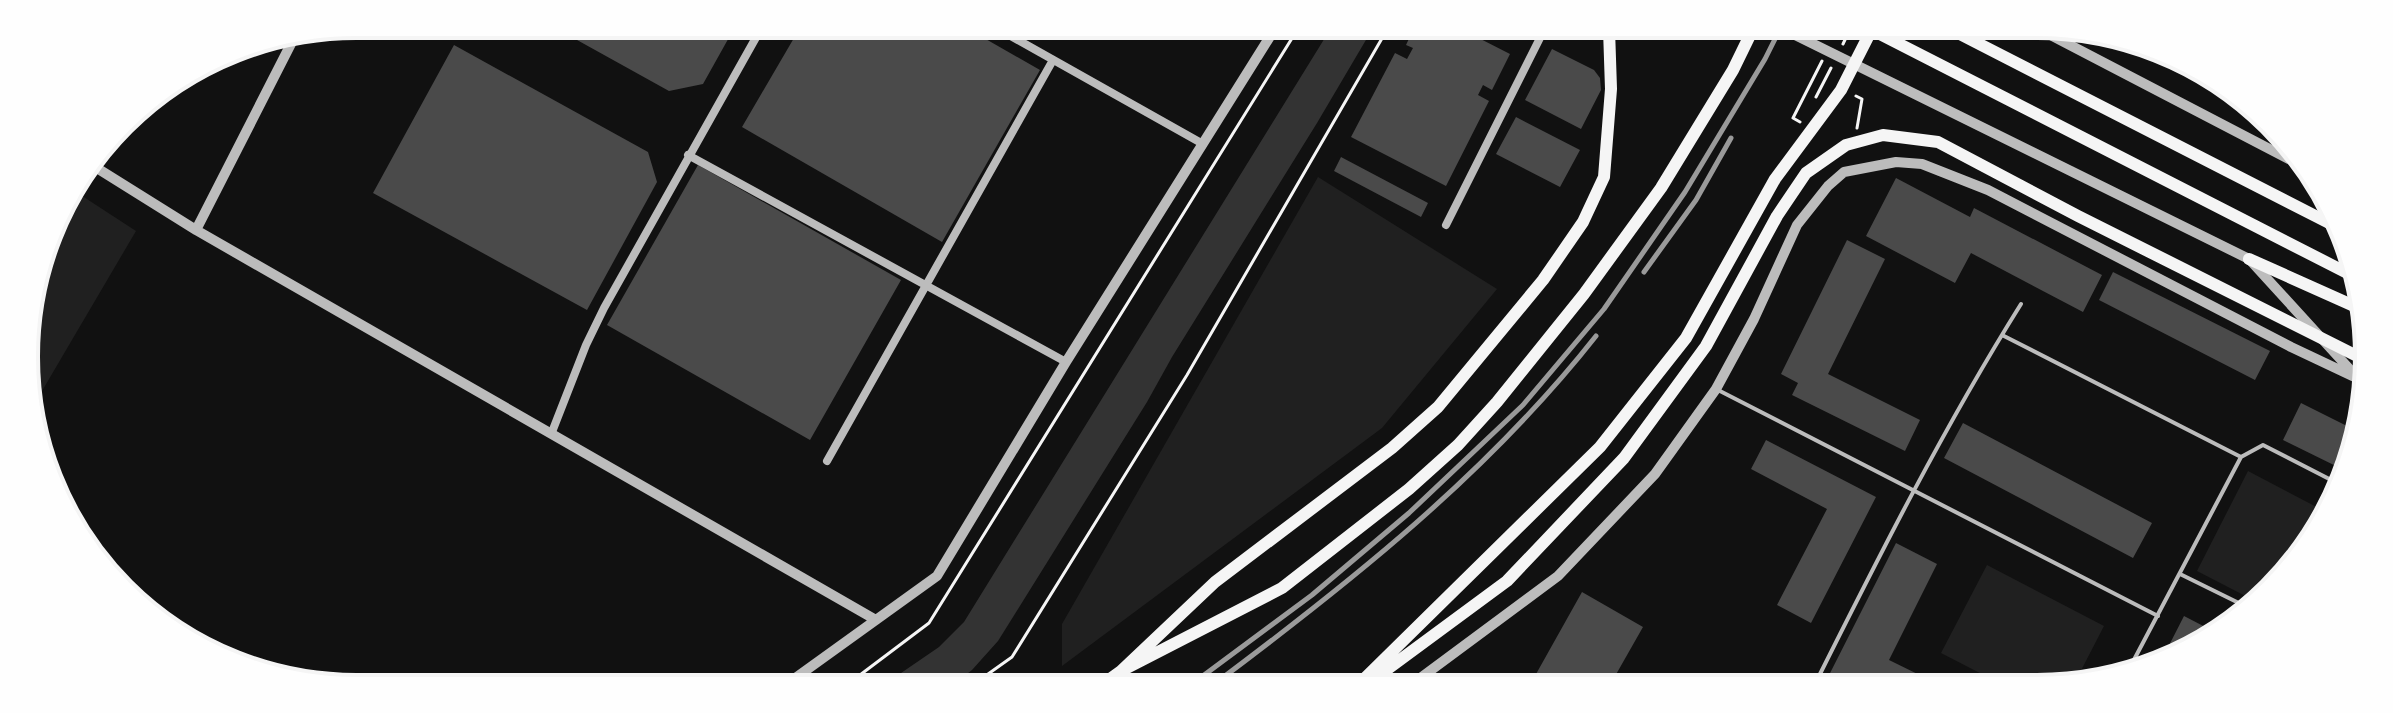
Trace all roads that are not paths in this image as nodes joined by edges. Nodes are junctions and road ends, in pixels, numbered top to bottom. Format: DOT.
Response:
graph roads {
  1 [pos="756,38"];
  2 [pos="1014,38"];
  3 [pos="1269,38"];
  4 [pos="1540,38"];
  5 [pos="1609,38"];
  6 [pos="1749,38"];
  7 [pos="1801,38"];
  8 [pos="1867,38"];
  9 [pos="1888,38"];
  10 [pos="1968,38"];
  11 [pos="2059,39"];
  12 [pos="290,45"];
  13 [pos="1053,60"];
  14 [pos="1203,144"];
  15 [pos="688,155"];
  16 [pos="2284,156"];
  17 [pos="99,170"];
  18 [pos="2324,220"];
  19 [pos="1446,225"];
  20 [pos="196,230"];
  21 [pos="2249,259"];
  22 [pos="2343,271"];
  23 [pos="925,285"];
  24 [pos="2021,304"];
  25 [pos="2350,304"];
  26 [pos="2002,335"];
  27 [pos="2355,355"];
  28 [pos="1066,362"];
  29 [pos="2354,373"];
  30 [pos="2354,377"];
  31 [pos="1716,389"];
  32 [pos="552,432"];
  33 [pos="2241,457"];
  34 [pos="827,461"];
  35 [pos="2330,480"];
  36 [pos="1913,489"];
  37 [pos="2180,574"];
  38 [pos="2238,603"];
  39 [pos="2158,616"];
  40 [pos="876,620"];
  41 [pos="2134,659"];
  42 [pos="1121,671"];
  43 [pos="800,675"];
  44 [pos="1115,675"];
  45 [pos="1368,675"];
  46 [pos="1380,675"];
  47 [pos="1424,675"];
  48 [pos="1820,675"];
  1 -- 15 [label="street"];
  2 -- 13 [label="street"];
  3 -- 14 [label="street"];
  4 -- 19 [label="street"];
  5 -- 42 [label="highway"];
  6 -- 42 [label="highway"];
  7 -- 21 [label="street"];
  8 -- 45 [label="highway"];
  9 -- 22 [label="highway"];
  10 -- 18 [label="highway"];
  11 -- 16 [label="street"];
  12 -- 20 [label="street"];
  13 -- 14 [label="street"];
  13 -- 23 [label="street"];
  14 -- 28 [label="street"];
  15 -- 23 [label="street"];
  15 -- 32 [label="street"];
  17 -- 20 [label="street"];
  20 -- 32 [label="street"];
  21 -- 25 [label="highway"];
  21 -- 29 [label="street"];
  23 -- 28 [label="street"];
  23 -- 34 [label="street"];
  24 -- 26 [label="lane"];
  26 -- 33 [label="lane"];
  26 -- 36 [label="lane"];
  27 -- 46 [label="highway"];
  28 -- 40 [label="street"];
  30 -- 31 [label="street"];
  31 -- 36 [label="lane"];
  31 -- 47 [label="street"];
  32 -- 40 [label="street"];
  33 -- 35 [label="lane"];
  33 -- 37 [label="lane"];
  36 -- 39 [label="lane"];
  36 -- 48 [label="lane"];
  37 -- 38 [label="lane"];
  37 -- 39 [label="lane"];
  39 -- 41 [label="lane"];
  40 -- 43 [label="street"];
  42 -- 44 [label="highway"];
}
